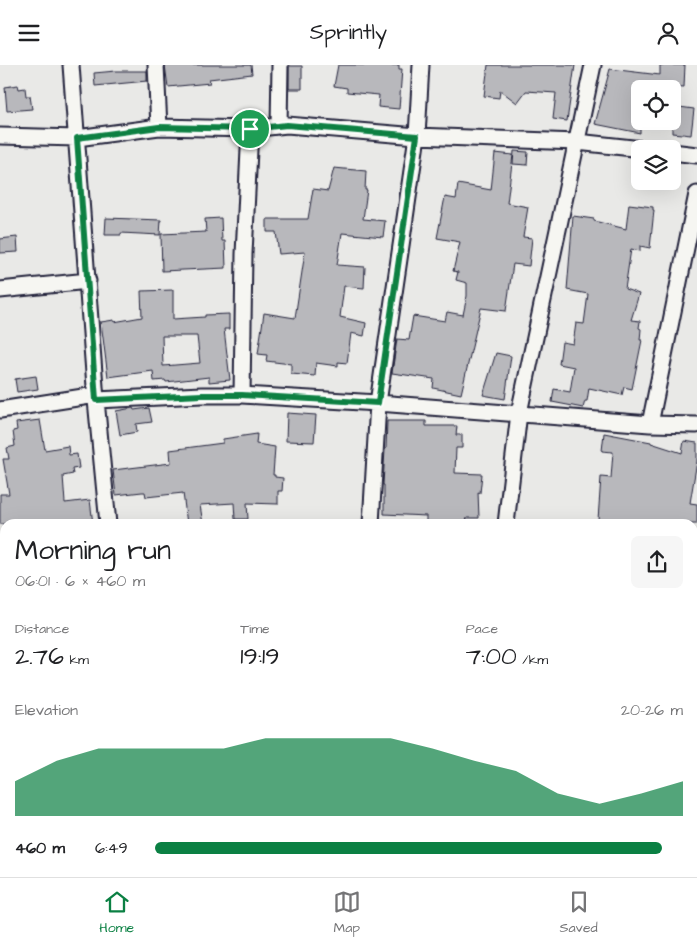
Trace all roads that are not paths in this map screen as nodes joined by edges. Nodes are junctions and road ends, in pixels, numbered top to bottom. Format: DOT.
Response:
graph roads {
  1 [pos="71,65"];
  2 [pos="156,65"];
  3 [pos="280,65"];
  4 [pos="422,65"];
  5 [pos="593,65"];
  6 [pos="279,126"];
  7 [pos="159,127"];
  8 [pos="250,129"];
  9 [pos="0,136"];
  10 [pos="417,136"];
  11 [pos="77,138"];
  12 [pos="577,142"];
  13 [pos="631,148"];
  14 [pos="681,153"];
  15 [pos="697,155"];
  16 [pos="697,194"];
  17 [pos="88,281"];
  18 [pos="0,290"];
  19 [pos="242,395"];
  20 [pos="96,397"];
  21 [pos="378,403"];
  22 [pos="0,410"];
  23 [pos="519,413"];
  24 [pos="650,424"];
  25 [pos="697,425"];
  26 [pos="108,519"];
  27 [pos="371,519"];
  28 [pos="507,519"];
  1 -- 11 [label="street"];
  2 -- 7 [label="street"];
  3 -- 6 [label="street"];
  4 -- 10 [label="street"];
  5 -- 12 [label="street"];
  6 -- 8 [label="street"];
  6 -- 10 [label="street"];
  7 -- 8 [label="street"];
  7 -- 11 [label="street"];
  8 -- 19 [label="street"];
  9 -- 11 [label="street"];
  10 -- 12 [label="street"];
  10 -- 21 [label="street"];
  11 -- 17 [label="street"];
  12 -- 13 [label="street"];
  12 -- 23 [label="street"];
  14 -- 15 [label="street"];
  16 -- 24 [label="street"];
  17 -- 18 [label="street"];
  17 -- 20 [label="street"];
  19 -- 20 [label="street"];
  19 -- 21 [label="street"];
  20 -- 22 [label="street"];
  20 -- 26 [label="street"];
  21 -- 23 [label="street"];
  21 -- 27 [label="street"];
  23 -- 24 [label="street"];
  23 -- 28 [label="street"];
  24 -- 25 [label="street"];
}
